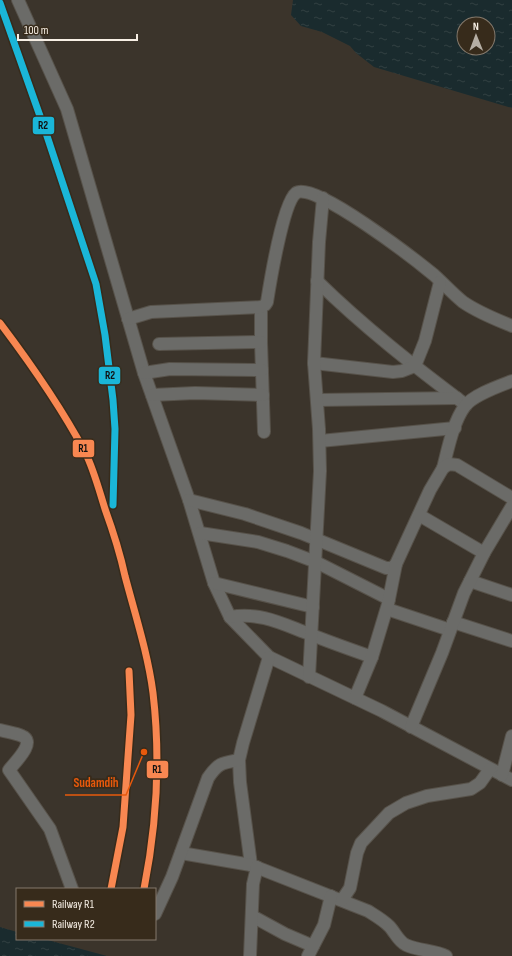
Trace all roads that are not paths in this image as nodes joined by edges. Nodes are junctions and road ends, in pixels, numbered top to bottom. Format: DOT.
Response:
graph roads {
  1 [pos="18,0"];
  2 [pos="323,198"];
  3 [pos="317,281"];
  4 [pos="440,282"];
  5 [pos="261,307"];
  6 [pos="128,319"];
  7 [pos="512,326"];
  8 [pos="260,342"];
  9 [pos="159,344"];
  10 [pos="314,363"];
  11 [pos="415,366"];
  12 [pos="262,370"];
  13 [pos="144,373"];
  14 [pos="512,381"];
  15 [pos="152,395"];
  16 [pos="262,395"];
  17 [pos="317,400"];
  18 [pos="461,402"];
  19 [pos="455,428"];
  20 [pos="264,432"];
  21 [pos="320,441"];
  22 [pos="443,468"];
  23 [pos="512,498"];
  24 [pos="189,500"];
  25 [pos="512,506"];
  26 [pos="419,515"];
  27 [pos="200,533"];
  28 [pos="317,540"];
  29 [pos="484,553"];
  30 [pos="316,562"];
  31 [pos="396,564"];
  32 [pos="470,581"];
  33 [pos="214,584"];
  34 [pos="512,595"];
  35 [pos="388,604"];
  36 [pos="313,607"];
  37 [pos="230,617"];
  38 [pos="452,626"];
  39 [pos="312,636"];
  40 [pos="512,641"];
  41 [pos="269,657"];
  42 [pos="372,657"];
  43 [pos="309,677"];
  44 [pos="355,698"];
  45 [pos="411,727"];
  46 [pos="0,730"];
  47 [pos="512,736"];
  48 [pos="239,760"];
  49 [pos="490,769"];
  50 [pos="507,778"];
  51 [pos="181,853"];
  52 [pos="254,866"];
  53 [pos="72,888"];
  54 [pos="337,898"];
  55 [pos="156,912"];
  56 [pos="252,916"];
  57 [pos="311,951"];
  58 [pos="250,956"];
  59 [pos="446,956"];
  1 -- 6 [label="street"];
  2 -- 3 [label="street"];
  2 -- 4 [label="street"];
  2 -- 5 [label="street"];
  3 -- 10 [label="street"];
  3 -- 11 [label="street"];
  4 -- 7 [label="street"];
  4 -- 11 [label="street"];
  5 -- 6 [label="street"];
  5 -- 8 [label="street"];
  6 -- 13 [label="street"];
  8 -- 9 [label="street"];
  8 -- 12 [label="street"];
  10 -- 11 [label="street"];
  10 -- 17 [label="street"];
  11 -- 18 [label="street"];
  12 -- 13 [label="street"];
  12 -- 16 [label="street"];
  13 -- 15 [label="street"];
  14 -- 18 [label="street"];
  15 -- 16 [label="street"];
  15 -- 24 [label="street"];
  16 -- 20 [label="street"];
  17 -- 18 [label="street"];
  17 -- 21 [label="street"];
  18 -- 19 [label="street"];
  19 -- 21 [label="street"];
  19 -- 22 [label="street"];
  21 -- 28 [label="street"];
  22 -- 23 [label="street"];
  22 -- 26 [label="street"];
  24 -- 27 [label="street"];
  24 -- 28 [label="street"];
  25 -- 29 [label="street"];
  26 -- 29 [label="street"];
  26 -- 31 [label="street"];
  27 -- 30 [label="street"];
  27 -- 33 [label="street"];
  28 -- 30 [label="street"];
  28 -- 31 [label="street"];
  29 -- 32 [label="street"];
  30 -- 35 [label="street"];
  30 -- 36 [label="street"];
  31 -- 35 [label="street"];
  32 -- 34 [label="street"];
  32 -- 38 [label="street"];
  33 -- 36 [label="street"];
  33 -- 37 [label="street"];
  35 -- 38 [label="street"];
  35 -- 42 [label="street"];
  36 -- 39 [label="street"];
  37 -- 39 [label="street"];
  37 -- 41 [label="street"];
  38 -- 40 [label="street"];
  38 -- 45 [label="street"];
  39 -- 42 [label="street"];
  39 -- 43 [label="street"];
  41 -- 43 [label="street"];
  41 -- 48 [label="street"];
  42 -- 44 [label="street"];
  43 -- 44 [label="street"];
  44 -- 45 [label="street"];
  45 -- 49 [label="street"];
  46 -- 53 [label="street"];
  47 -- 50 [label="street"];
  48 -- 51 [label="street"];
  48 -- 52 [label="street"];
  49 -- 50 [label="street"];
  49 -- 54 [label="street"];
  51 -- 52 [label="street"];
  51 -- 55 [label="street"];
  52 -- 54 [label="street"];
  52 -- 56 [label="street"];
  54 -- 57 [label="street"];
  54 -- 59 [label="street"];
  56 -- 57 [label="street"];
  56 -- 58 [label="street"];
}
